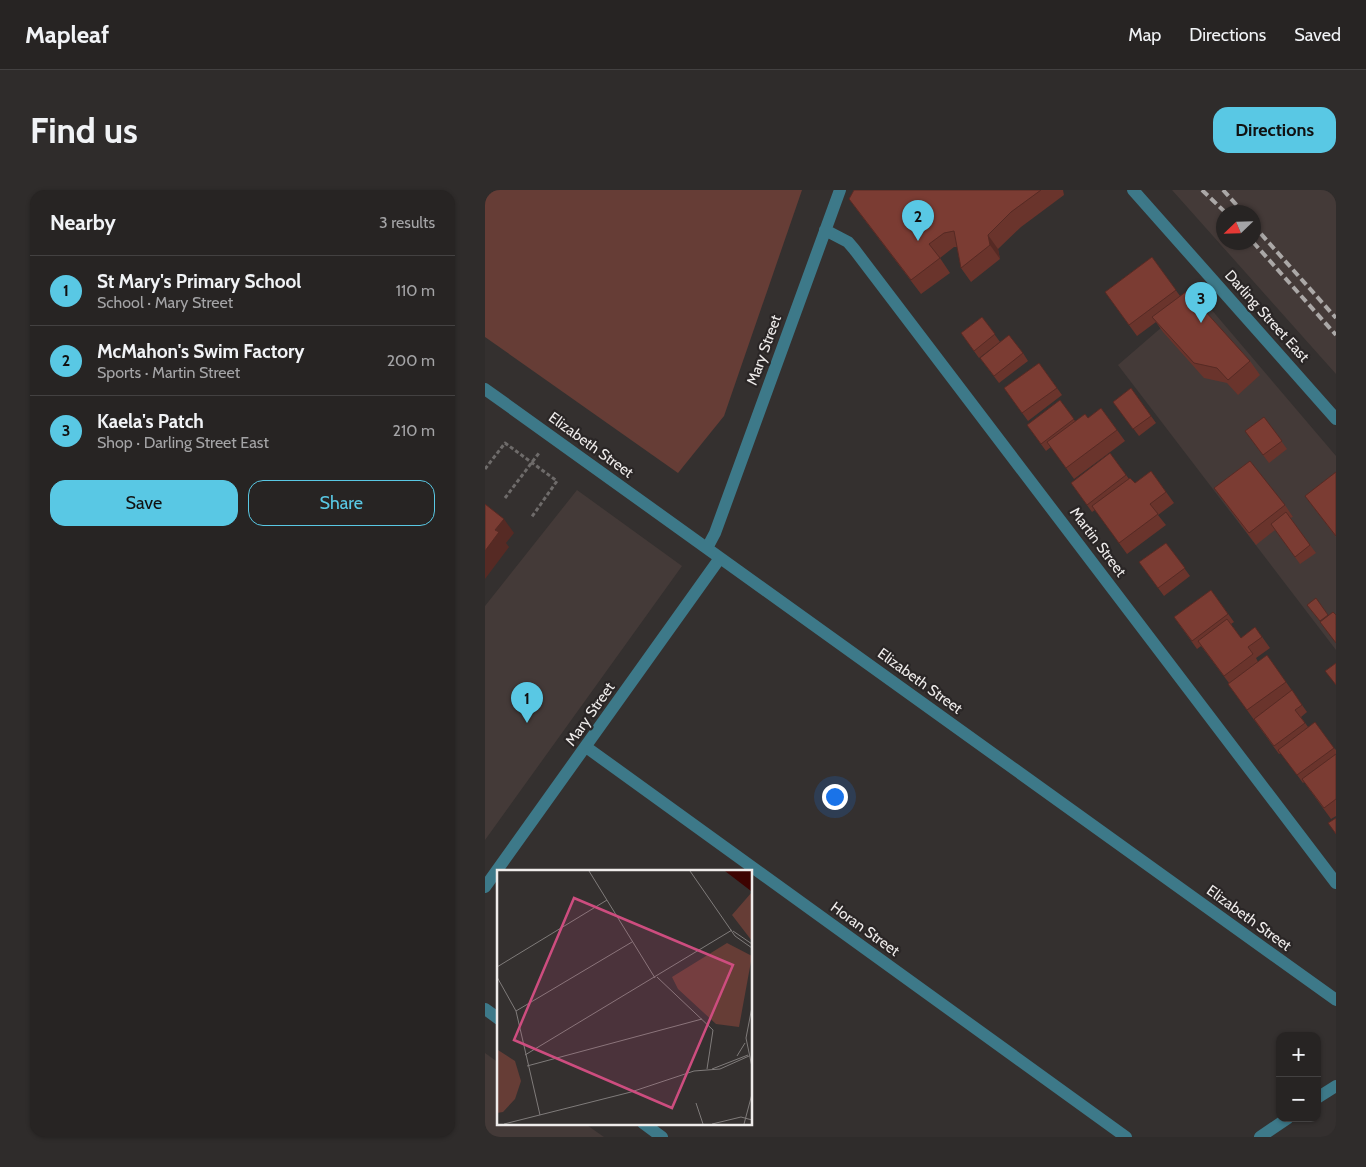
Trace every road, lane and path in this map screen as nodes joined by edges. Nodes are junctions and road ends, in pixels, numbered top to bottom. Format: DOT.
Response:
graph roads {
  1 [pos="840,190"];
  2 [pos="1133,190"];
  3 [pos="825,230"];
  4 [pos="485,389"];
  5 [pos="1336,419"];
  6 [pos="539,454"];
  7 [pos="532,463"];
  8 [pos="485,469"];
  9 [pos="505,498"];
  10 [pos="531,518"];
  11 [pos="707,548"];
  12 [pos="720,558"];
  13 [pos="586,747"];
  14 [pos="497,870"];
  15 [pos="497,870"];
  16 [pos="1336,882"];
  17 [pos="485,887"];
  18 [pos="1336,1000"];
  19 [pos="485,1009"];
  20 [pos="497,1018"];
  21 [pos="1336,1086"];
  22 [pos="1321,1095"];
  23 [pos="1282,1122"];
  24 [pos="644,1124"];
  25 [pos="662,1137"];
  26 [pos="1126,1137"];
  27 [pos="1260,1137"];
  1 -- 3 [label="street, Mary Street"];
  2 -- 5 [label="street, Darling Street East"];
  3 -- 11 [label="street, Mary Street"];
  3 -- 16 [label="street, Martin Street"];
  4 -- 11 [label="street, Elizabeth Street"];
  6 -- 7 [label="path"];
  7 -- 8 [label="path"];
  7 -- 9 [label="path"];
  7 -- 10 [label="path"];
  11 -- 12 [label="street, Elizabeth Street"];
  12 -- 13 [label="street, Mary Street"];
  12 -- 18 [label="street, Elizabeth Street"];
  13 -- 14 [label="street, Mary Street"];
  13 -- 26 [label="street, Horan Street"];
  15 -- 17 [label="street, Mary Street"];
  19 -- 20 [label="street"];
  21 -- 22 [label="street"];
  23 -- 27 [label="street"];
  24 -- 25 [label="street"];
}
